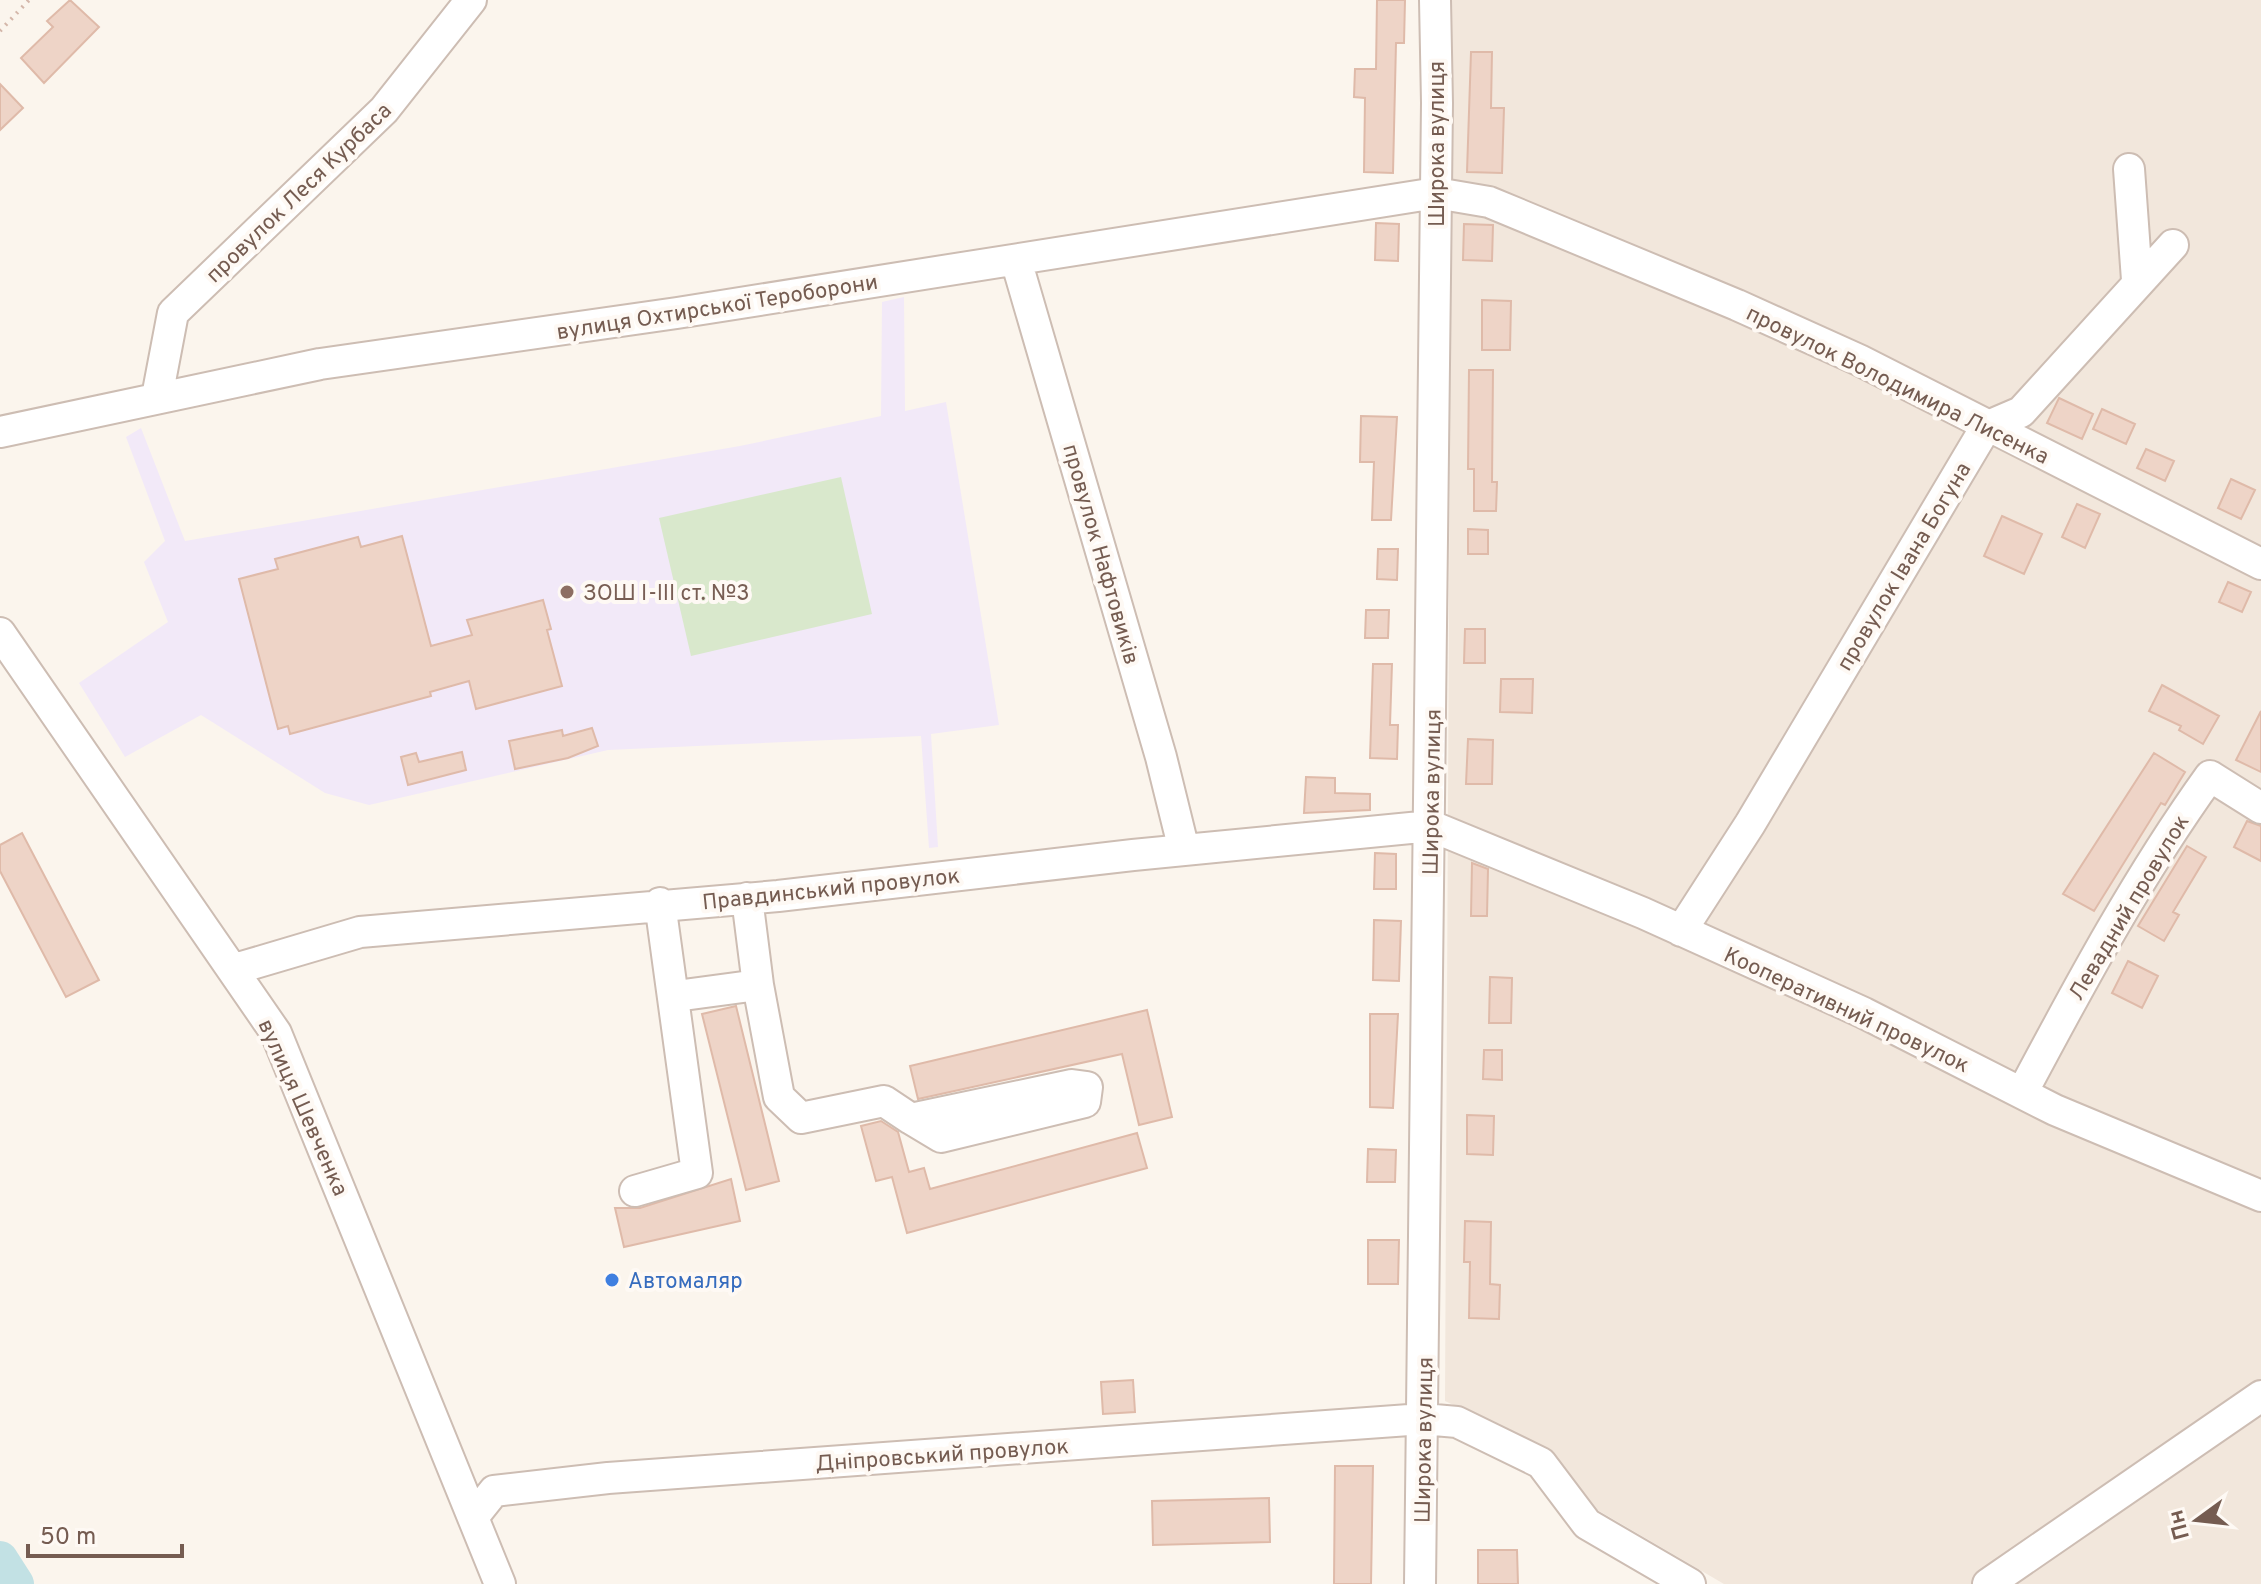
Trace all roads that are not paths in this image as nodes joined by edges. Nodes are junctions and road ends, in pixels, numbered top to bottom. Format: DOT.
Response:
graph roads {
  1 [pos="471,0"];
  2 [pos="1435,0"];
  3 [pos="2129,169"];
  4 [pos="1436,193"];
  5 [pos="2173,245"];
  6 [pos="1016,260"];
  7 [pos="2137,280"];
  8 [pos="157,397"];
  9 [pos="1986,427"];
  10 [pos="0,432"];
  11 [pos="2261,564"];
  12 [pos="0,633"];
  13 [pos="2261,808"];
  14 [pos="1431,826"];
  15 [pos="1184,850"];
  16 [pos="747,898"];
  17 [pos="660,903"];
  18 [pos="1681,931"];
  19 [pos="235,969"];
  20 [pos="758,985"];
  21 [pos="676,996"];
  22 [pos="2022,1093"];
  23 [pos="911,1119"];
  24 [pos="635,1191"];
  25 [pos="2261,1196"];
  26 [pos="2261,1396"];
  27 [pos="1423,1419"];
  28 [pos="474,1516"];
  29 [pos="500,1584"];
  30 [pos="1420,1584"];
  31 [pos="1690,1584"];
  32 [pos="1988,1584"];
  1 -- 8 [label="street, провулок Леся Курбаса"];
  2 -- 4 [label="street, Широка вулиця"];
  3 -- 7 [label="street"];
  4 -- 6 [label="street, вулиця Охтирської Тероборони"];
  4 -- 9 [label="street, провулок Володимира Лисенка"];
  4 -- 14 [label="street, Широка вулиця"];
  5 -- 7 [label="street"];
  6 -- 8 [label="street, вулиця Охтирської Тероборони"];
  6 -- 15 [label="street, провулок Нафтовиків"];
  7 -- 9 [label="street"];
  8 -- 10 [label="street, вулиця Охтирської Тероборони"];
  9 -- 11 [label="street, провулок Володимира Лисенка"];
  9 -- 18 [label="street, провулок Івана Богуна"];
  12 -- 19 [label="street, вулиця Шевченка"];
  13 -- 22 [label="street, Левадний провулок"];
  14 -- 15 [label="street, Правдинський провулок"];
  14 -- 18 [label="street, Кооперативний провулок"];
  14 -- 27 [label="street, Широка вулиця"];
  15 -- 16 [label="street, Правдинський провулок"];
  16 -- 17 [label="street, Правдинський провулок"];
  16 -- 20 [label="street"];
  17 -- 19 [label="street, Правдинський провулок"];
  17 -- 21 [label="street"];
  18 -- 22 [label="street, Кооперативний провулок"];
  19 -- 28 [label="street, вулиця Шевченка"];
  20 -- 21 [label="street"];
  20 -- 23 [label="street"];
  21 -- 24 [label="street"];
  22 -- 25 [label="street, Кооперативний провулок"];
  23 -- 23 [label="street"];
  26 -- 32 [label="street"];
  27 -- 28 [label="street, Дніпровський провулок"];
  27 -- 30 [label="street, Широка вулиця"];
  27 -- 31 [label="street, Дніпровський провулок"];
  28 -- 29 [label="street, вулиця Шевченка"];
}
